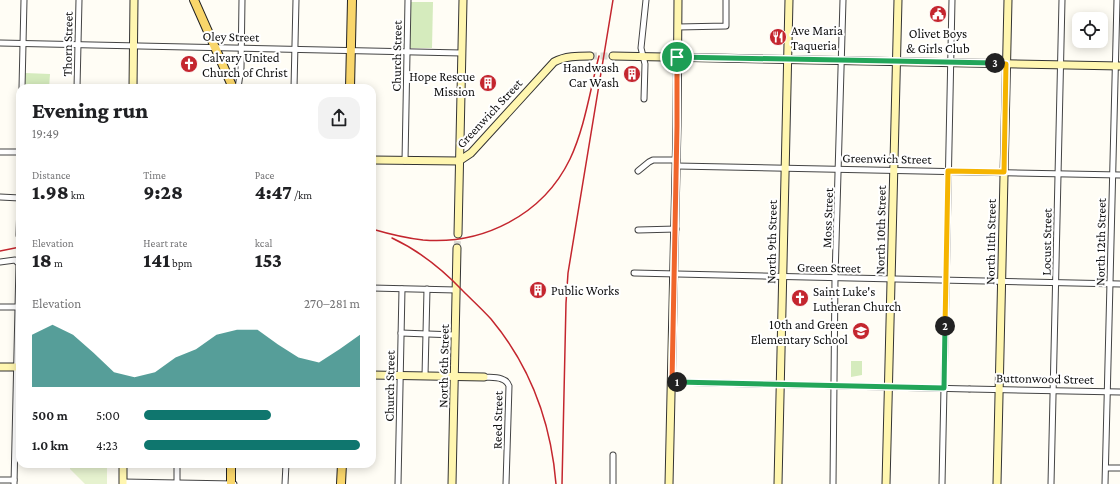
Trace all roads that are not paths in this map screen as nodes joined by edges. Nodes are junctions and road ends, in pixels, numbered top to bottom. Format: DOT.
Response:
graph roads {
  1 [pos="24,0"];
  2 [pos="79,0"];
  3 [pos="134,0"];
  4 [pos="194,0"];
  5 [pos="242,0"];
  6 [pos="296,0"];
  7 [pos="352,0"];
  8 [pos="408,0"];
  9 [pos="463,0"];
  10 [pos="646,0"];
  11 [pos="678,0"];
  12 [pos="726,0"];
  13 [pos="789,0"];
  14 [pos="843,0"];
  15 [pos="898,0"];
  16 [pos="952,0"];
  17 [pos="1008,0"];
  18 [pos="1062,0"];
  19 [pos="1117,0"];
  20 [pos="678,27"];
  21 [pos="0,43"];
  22 [pos="23,43"];
  23 [pos="78,44"];
  24 [pos="134,46"];
  25 [pos="215,48"];
  26 [pos="241,48"];
  27 [pos="295,50"];
  28 [pos="351,51"];
  29 [pos="407,52"];
  30 [pos="462,53"];
  31 [pos="590,56"];
  32 [pos="613,56"];
  33 [pos="643,56"];
  34 [pos="677,57"];
  35 [pos="788,59"];
  36 [pos="842,61"];
  37 [pos="896,62"];
  38 [pos="951,63"];
  39 [pos="1006,64"];
  40 [pos="1061,65"];
  41 [pos="1118,66"];
  42 [pos="22,84"];
  43 [pos="77,84"];
  44 [pos="133,84"];
  45 [pos="231,84"];
  46 [pos="238,84"];
  47 [pos="294,84"];
  48 [pos="350,84"];
  49 [pos="644,99"];
  50 [pos="0,152"];
  51 [pos="16,152"];
  52 [pos="376,160"];
  53 [pos="405,161"];
  54 [pos="459,161"];
  55 [pos="677,163"];
  56 [pos="785,168"];
  57 [pos="839,169"];
  58 [pos="893,170"];
  59 [pos="638,171"];
  60 [pos="948,171"];
  61 [pos="1004,172"];
  62 [pos="1058,173"];
  63 [pos="1113,174"];
  64 [pos="1120,175"];
  65 [pos="0,197"];
  66 [pos="16,198"];
  67 [pos="676,229"];
  68 [pos="638,230"];
  69 [pos="458,234"];
  70 [pos="457,248"];
  71 [pos="16,261"];
  72 [pos="0,262"];
  73 [pos="634,273"];
  74 [pos="674,274"];
  75 [pos="782,277"];
  76 [pos="835,278"];
  77 [pos="891,279"];
  78 [pos="946,280"];
  79 [pos="1001,281"];
  80 [pos="1056,282"];
  81 [pos="1110,283"];
  82 [pos="1120,284"];
  83 [pos="376,288"];
  84 [pos="402,289"];
  85 [pos="427,289"];
  86 [pos="456,290"];
  87 [pos="0,307"];
  88 [pos="16,307"];
  89 [pos="401,333"];
  90 [pos="426,334"];
  91 [pos="455,335"];
  92 [pos="0,367"];
  93 [pos="16,367"];
  94 [pos="376,375"];
  95 [pos="400,376"];
  96 [pos="425,376"];
  97 [pos="484,376"];
  98 [pos="454,377"];
  99 [pos="672,382"];
  100 [pos="780,385"];
  101 [pos="834,386"];
  102 [pos="889,387"];
  103 [pos="944,388"];
  104 [pos="999,389"];
  105 [pos="1053,390"];
  106 [pos="1108,392"];
  107 [pos="1120,392"];
  108 [pos="16,424"];
  109 [pos="613,455"];
  110 [pos="123,468"];
  111 [pos="177,468"];
  112 [pos="231,468"];
  113 [pos="286,468"];
  114 [pos="342,468"];
  115 [pos="1106,468"];
  116 [pos="1120,468"];
  117 [pos="0,480"];
  118 [pos="14,482"];
  119 [pos="123,483"];
  120 [pos="150,483"];
  121 [pos="177,483"];
  122 [pos="231,484"];
  123 [pos="234,484"];
  124 [pos="285,484"];
  125 [pos="341,484"];
  126 [pos="398,484"];
  127 [pos="452,484"];
  128 [pos="506,484"];
  129 [pos="613,484"];
  130 [pos="669,484"];
  131 [pos="778,484"];
  132 [pos="833,484"];
  133 [pos="886,484"];
  134 [pos="942,484"];
  135 [pos="997,484"];
  136 [pos="1051,484"];
  137 [pos="1105,484"];
  1 -- 22 [label="street"];
  2 -- 23 [label="street, Thorn Street"];
  3 -- 24 [label="street"];
  4 -- 25 [label="main road"];
  5 -- 26 [label="street"];
  6 -- 27 [label="street"];
  7 -- 28 [label="main road"];
  8 -- 29 [label="street, Church Street"];
  9 -- 30 [label="street"];
  10 -- 33 [label="street"];
  11 -- 20 [label="street"];
  12 -- 20 [label="street"];
  13 -- 35 [label="street, North 9th Street"];
  14 -- 36 [label="street, Moss Street"];
  15 -- 37 [label="street, North 10th Street"];
  16 -- 38 [label="street"];
  17 -- 39 [label="street, North 11th Street"];
  18 -- 40 [label="street, Locust Street"];
  19 -- 41 [label="street, North 12th Street"];
  20 -- 34 [label="street"];
  21 -- 22 [label="street, Oley Street"];
  22 -- 23 [label="street, Oley Street"];
  22 -- 42 [label="street"];
  23 -- 24 [label="street, Oley Street"];
  23 -- 43 [label="street, Thorn Street"];
  24 -- 25 [label="street, Oley Street"];
  24 -- 44 [label="street"];
  25 -- 26 [label="street, Oley Street"];
  25 -- 45 [label="main road"];
  26 -- 27 [label="street, Oley Street"];
  26 -- 46 [label="street"];
  27 -- 28 [label="street, Oley Street"];
  27 -- 47 [label="street"];
  28 -- 29 [label="street, Oley Street"];
  28 -- 48 [label="main road"];
  29 -- 30 [label="street, Oley Street"];
  29 -- 53 [label="street, Church Street"];
  30 -- 54 [label="street"];
  31 -- 54 [label="street, Greenwich Street"];
  32 -- 33 [label="street"];
  33 -- 34 [label="street"];
  33 -- 49 [label="street"];
  34 -- 35 [label="street"];
  34 -- 55 [label="street"];
  35 -- 36 [label="street"];
  35 -- 56 [label="street, North 9th Street"];
  36 -- 37 [label="street"];
  36 -- 57 [label="street, Moss Street"];
  37 -- 38 [label="street"];
  37 -- 58 [label="street, North 10th Street"];
  38 -- 39 [label="street"];
  38 -- 60 [label="street"];
  39 -- 40 [label="street"];
  39 -- 61 [label="street, North 11th Street"];
  40 -- 41 [label="street"];
  40 -- 62 [label="street, Locust Street"];
  41 -- 63 [label="street, North 12th Street"];
  50 -- 51 [label="street"];
  52 -- 53 [label="street, Greenwich Street"];
  53 -- 54 [label="street, Greenwich Street"];
  54 -- 69 [label="street"];
  55 -- 56 [label="street, Greenwich Street"];
  55 -- 59 [label="street, Greenwich Street"];
  55 -- 67 [label="street"];
  56 -- 57 [label="street, Greenwich Street"];
  56 -- 75 [label="street, North 9th Street"];
  57 -- 58 [label="street, Greenwich Street"];
  57 -- 76 [label="street, Moss Street"];
  58 -- 60 [label="street, Greenwich Street"];
  58 -- 77 [label="street, North 10th Street"];
  60 -- 61 [label="street, Greenwich Street"];
  60 -- 78 [label="street"];
  61 -- 62 [label="street, Greenwich Street"];
  61 -- 79 [label="street, North 11th Street"];
  62 -- 63 [label="street, Greenwich Street"];
  62 -- 80 [label="street, Locust Street"];
  63 -- 64 [label="street, Greenwich Street"];
  63 -- 81 [label="street, North 12th Street"];
  65 -- 66 [label="street"];
  67 -- 68 [label="street"];
  67 -- 74 [label="street"];
  70 -- 86 [label="street, North 6th Street"];
  71 -- 72 [label="street"];
  73 -- 74 [label="street, Green Street"];
  74 -- 75 [label="street, Green Street"];
  74 -- 99 [label="street"];
  75 -- 76 [label="street, Green Street"];
  75 -- 100 [label="street, North 9th Street"];
  76 -- 77 [label="street, Green Street"];
  76 -- 101 [label="street, Moss Street"];
  77 -- 78 [label="street, Green Street"];
  77 -- 102 [label="street, North 10th Street"];
  78 -- 79 [label="street, Green Street"];
  78 -- 103 [label="street"];
  79 -- 80 [label="street, Green Street"];
  79 -- 104 [label="street, North 11th Street"];
  80 -- 81 [label="street, Green Street"];
  80 -- 105 [label="street, Locust Street"];
  81 -- 82 [label="street, Green Street"];
  81 -- 106 [label="street, North 12th Street"];
  83 -- 84 [label="street"];
  84 -- 85 [label="street"];
  84 -- 89 [label="street, Church Street"];
  85 -- 86 [label="street"];
  85 -- 90 [label="street"];
  86 -- 91 [label="street, North 6th Street"];
  87 -- 88 [label="street"];
  89 -- 90 [label="street"];
  89 -- 95 [label="street, Church Street"];
  90 -- 91 [label="street"];
  90 -- 96 [label="street"];
  91 -- 98 [label="street, North 6th Street"];
  92 -- 93 [label="street"];
  94 -- 95 [label="street"];
  95 -- 96 [label="street"];
  95 -- 126 [label="street, Church Street"];
  96 -- 98 [label="street"];
  97 -- 98 [label="street"];
  97 -- 128 [label="street, Reed Street"];
  98 -- 127 [label="street, North 6th Street"];
  99 -- 100 [label="street, Buttonwood Street"];
  99 -- 130 [label="street"];
  100 -- 101 [label="street, Buttonwood Street"];
  100 -- 131 [label="street, North 9th Street"];
  101 -- 102 [label="street, Buttonwood Street"];
  101 -- 132 [label="street, Moss Street"];
  102 -- 103 [label="street, Buttonwood Street"];
  102 -- 133 [label="street, North 10th Street"];
  103 -- 104 [label="street, Buttonwood Street"];
  103 -- 134 [label="street"];
  104 -- 105 [label="street, Buttonwood Street"];
  104 -- 135 [label="street, North 11th Street"];
  105 -- 106 [label="street, Buttonwood Street"];
  105 -- 136 [label="street, Locust Street"];
  106 -- 107 [label="street, Buttonwood Street"];
  106 -- 115 [label="street, North 12th Street"];
  108 -- 118 [label="street"];
  109 -- 129 [label="street"];
  110 -- 119 [label="street"];
  111 -- 121 [label="street"];
  112 -- 122 [label="main road"];
  113 -- 124 [label="street"];
  114 -- 125 [label="main road"];
  115 -- 116 [label="street"];
  115 -- 137 [label="street, North 12th Street"];
  117 -- 118 [label="street"];
  119 -- 120 [label="street"];
  120 -- 121 [label="street"];
  121 -- 122 [label="street"];
  122 -- 123 [label="street"];
}
